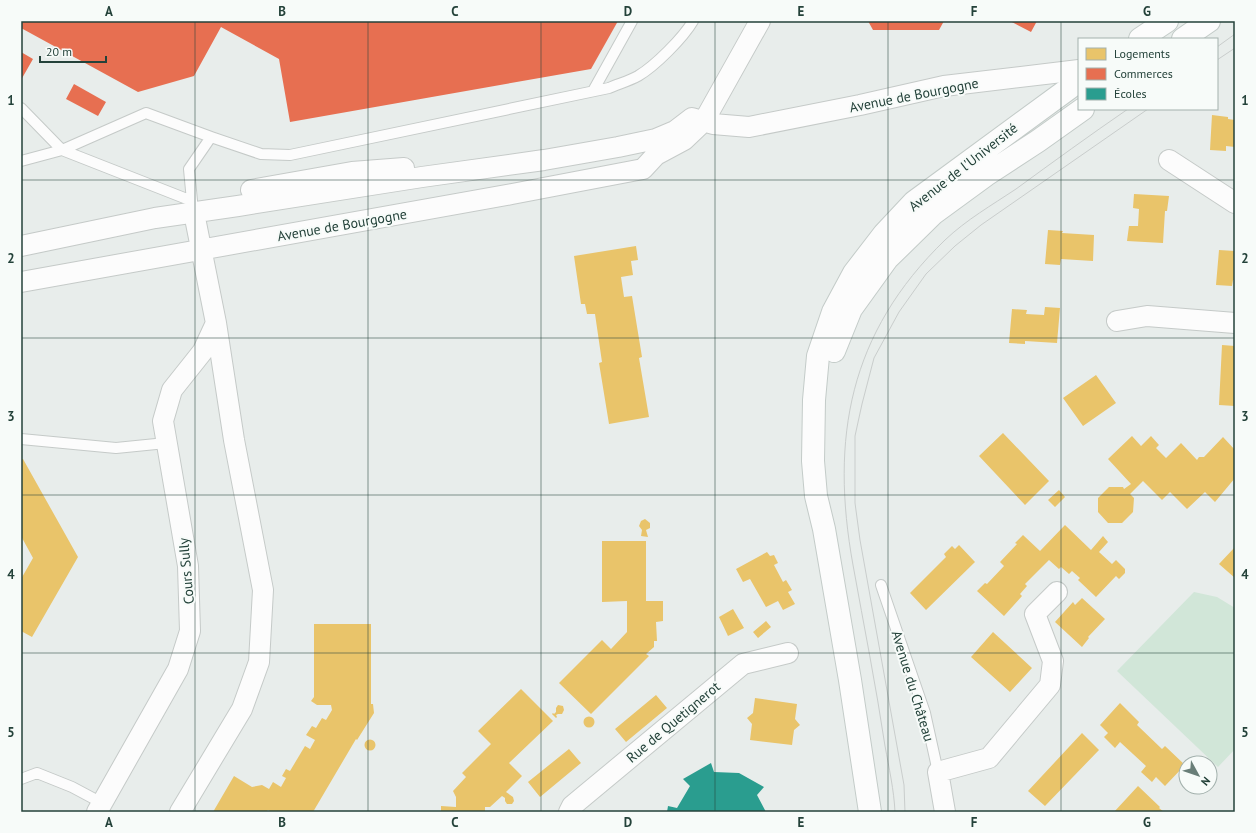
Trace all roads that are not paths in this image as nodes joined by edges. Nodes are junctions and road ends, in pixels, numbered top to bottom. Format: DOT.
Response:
graph roads {
  1 [pos="632,21"];
  2 [pos="693,21"];
  3 [pos="760,21"];
  4 [pos="1167,21"];
  5 [pos="1209,21"];
  6 [pos="1142,38"];
  7 [pos="1184,38"];
  8 [pos="1078,70"];
  9 [pos="1078,82"];
  10 [pos="593,91"];
  11 [pos="21,108"];
  12 [pos="1082,110"];
  13 [pos="698,120"];
  14 [pos="211,137"];
  15 [pos="62,150"];
  16 [pos="1169,160"];
  17 [pos="21,161"];
  18 [pos="1235,203"];
  19 [pos="193,207"];
  20 [pos="21,236"];
  21 [pos="200,244"];
  22 [pos="21,246"];
  23 [pos="21,269"];
  24 [pos="21,282"];
  25 [pos="1117,321"];
  26 [pos="216,323"];
  27 [pos="1235,323"];
  28 [pos="814,400"];
  29 [pos="21,439"];
  30 [pos="166,443"];
  31 [pos="881,585"];
  32 [pos="1057,592"];
  33 [pos="788,653"];
  34 [pos="938,772"];
  35 [pos="21,779"];
  36 [pos="100,808"];
  37 [pos="180,812"];
  38 [pos="569,812"];
  39 [pos="870,812"];
  40 [pos="945,812"];
  1 -- 10 [label="lane"];
  2 -- 10 [label="lane"];
  3 -- 13 [label="street, Avenue de Bourgogne"];
  4 -- 6 [label="main road"];
  5 -- 7 [label="main road"];
  8 -- 13 [label="street, Avenue de Bourgogne"];
  9 -- 28 [label="main road, Avenue de l'Université"];
  10 -- 14 [label="lane"];
  11 -- 15 [label="lane"];
  12 -- 28 [label="main road, Avenue de l'Université"];
  13 -- 19 [label="street, Avenue de Bourgogne"];
  13 -- 21 [label="street, Avenue de Bourgogne"];
  14 -- 15 [label="lane"];
  14 -- 19 [label="lane"];
  15 -- 17 [label="lane"];
  15 -- 19 [label="lane"];
  16 -- 18 [label="street"];
  19 -- 20 [label="street, Avenue de Bourgogne"];
  19 -- 21 [label="street"];
  19 -- 22 [label="street, Avenue de Bourgogne"];
  21 -- 23 [label="street, Avenue de Bourgogne"];
  21 -- 24 [label="street, Avenue de Bourgogne"];
  21 -- 26 [label="street"];
  25 -- 27 [label="street"];
  26 -- 30 [label="street, Cours Sully"];
  26 -- 37 [label="street"];
  28 -- 39 [label="main road"];
  29 -- 30 [label="lane"];
  30 -- 36 [label="street, Cours Sully"];
  31 -- 34 [label="lane, Avenue du Château"];
  32 -- 34 [label="street"];
  33 -- 38 [label="street, Rue de Quetignerot"];
  34 -- 40 [label="street, Avenue du Château"];
  35 -- 36 [label="lane"];
}
